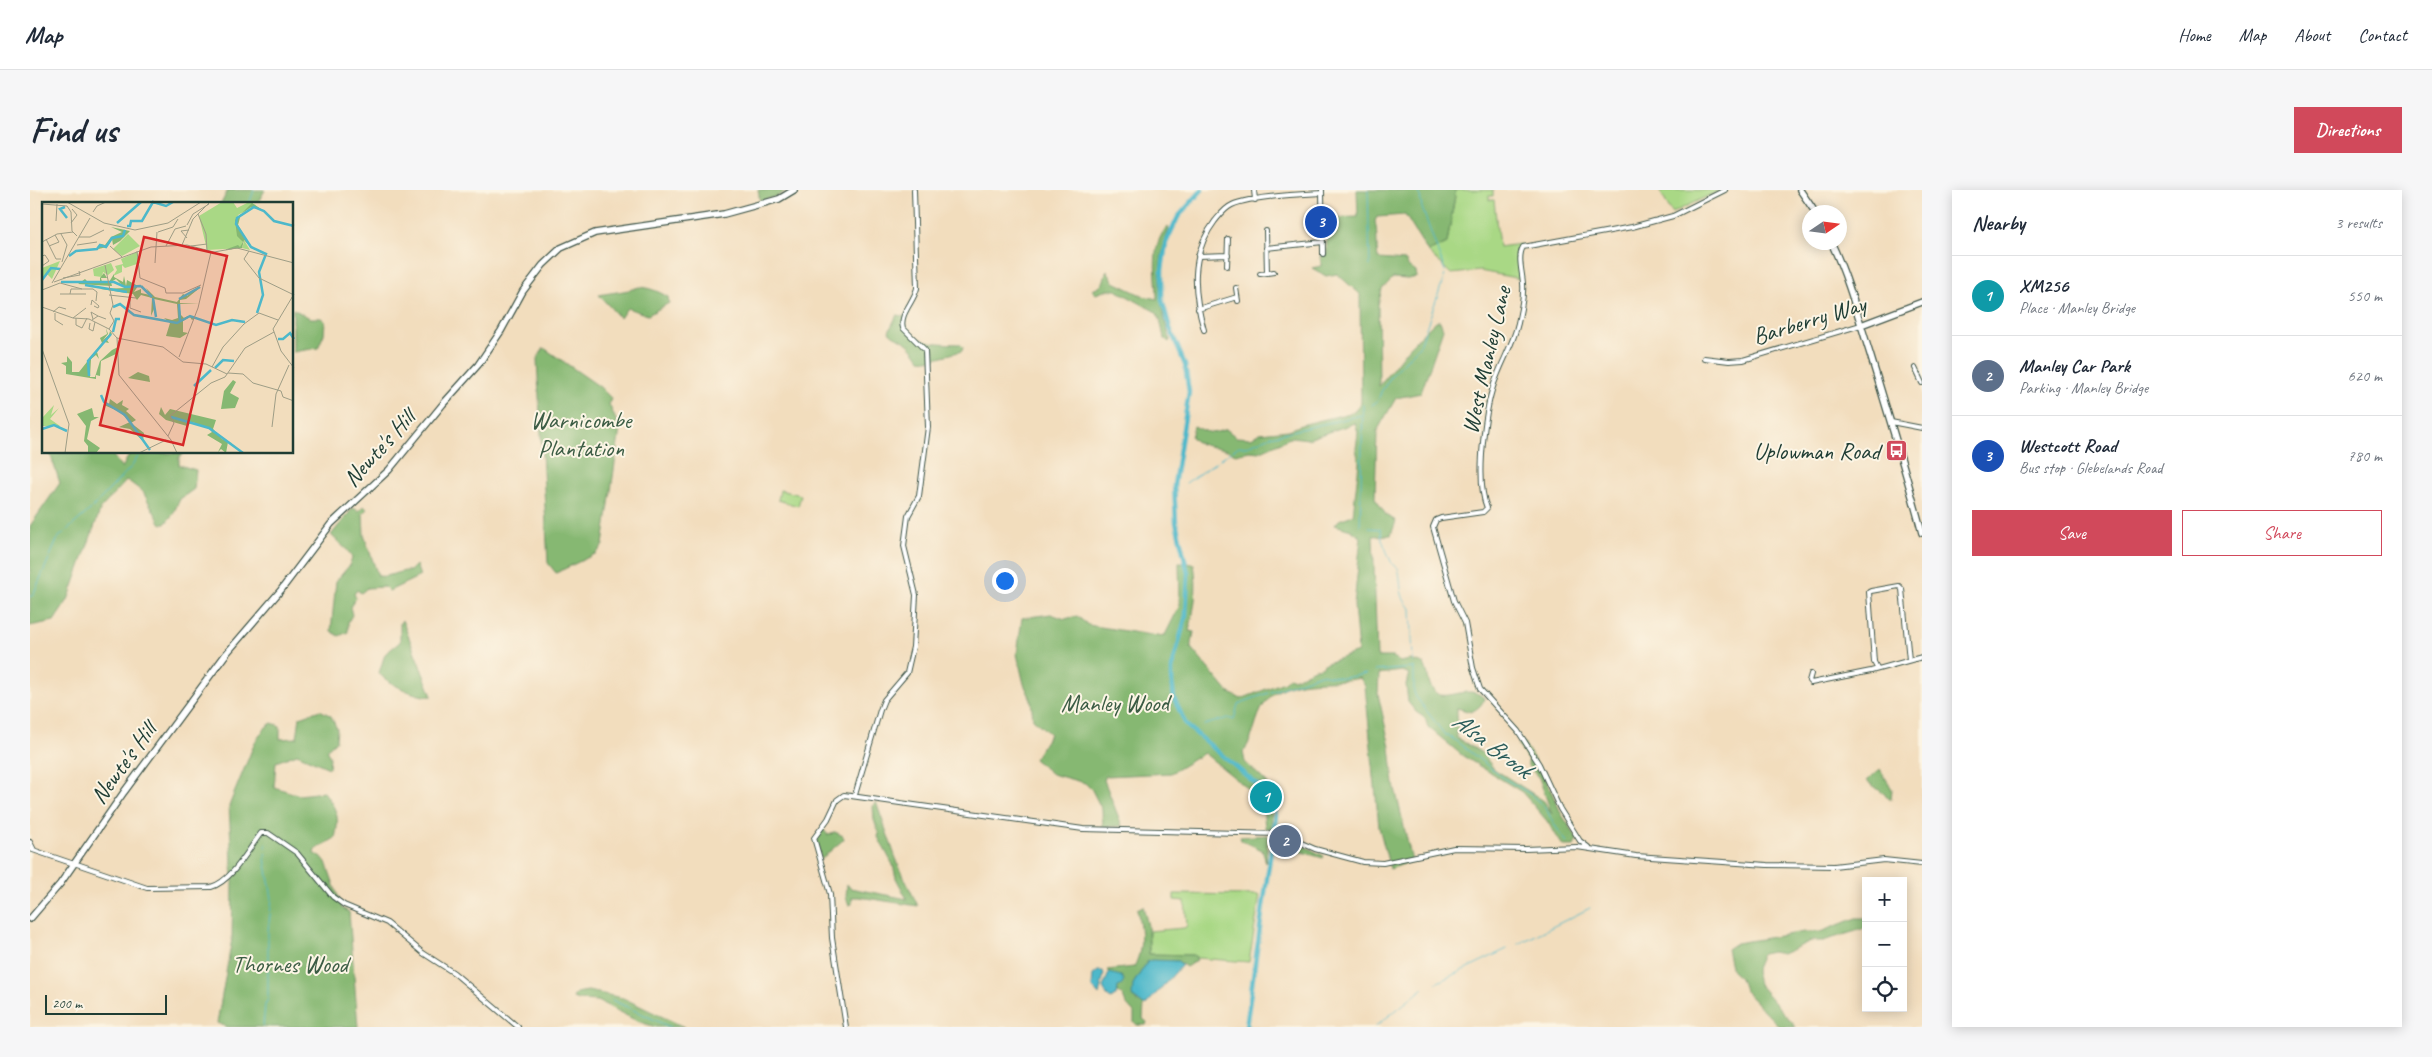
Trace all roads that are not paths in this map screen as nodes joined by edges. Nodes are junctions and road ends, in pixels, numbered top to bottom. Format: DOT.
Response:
graph roads {
  1 [pos="794,190"];
  2 [pos="914,190"];
  3 [pos="1254,190"];
  4 [pos="1725,190"];
  5 [pos="1800,190"];
  6 [pos="1322,191"];
  7 [pos="1255,200"];
  8 [pos="1810,205"];
  9 [pos="1266,231"];
  10 [pos="1228,239"];
  11 [pos="1323,242"];
  12 [pos="1266,248"];
  13 [pos="1834,250"];
  14 [pos="1323,254"];
  15 [pos="1228,255"];
  16 [pos="1198,256"];
  17 [pos="1227,266"];
  18 [pos="1274,272"];
  19 [pos="1260,274"];
  20 [pos="1267,274"];
  21 [pos="1236,288"];
  22 [pos="1922,302"];
  23 [pos="1198,308"];
  24 [pos="1861,325"];
  25 [pos="1204,330"];
  26 [pos="1704,358"];
  27 [pos="1915,368"];
  28 [pos="1922,383"];
  29 [pos="1891,422"];
  30 [pos="1922,428"];
  31 [pos="1922,533"];
  32 [pos="1922,657"];
  33 [pos="1909,660"];
  34 [pos="1877,668"];
  35 [pos="1811,674"];
  36 [pos="855,795"];
  37 [pos="1580,841"];
  38 [pos="30,842"];
  39 [pos="1577,846"];
  40 [pos="1588,848"];
  41 [pos="32,850"];
  42 [pos="74,863"];
  43 [pos="1922,864"];
  44 [pos="30,919"];
  45 [pos="518,1027"];
  46 [pos="846,1027"];
  1 -- 42 [label="street, Newte's Hill"];
  2 -- 36 [label="street"];
  3 -- 7 [label="street"];
  4 -- 37 [label="street, West Manley Lane"];
  5 -- 8 [label="street"];
  6 -- 7 [label="street"];
  6 -- 11 [label="street"];
  7 -- 16 [label="street"];
  9 -- 12 [label="street"];
  10 -- 15 [label="street"];
  11 -- 12 [label="street"];
  11 -- 14 [label="street"];
  12 -- 20 [label="street"];
  13 -- 24 [label="street"];
  15 -- 16 [label="street"];
  15 -- 17 [label="street"];
  16 -- 23 [label="street"];
  18 -- 20 [label="street"];
  19 -- 20 [label="street"];
  21 -- 23 [label="street"];
  22 -- 24 [label="street, Barberry Way"];
  23 -- 25 [label="street"];
  24 -- 26 [label="street, Barberry Way"];
  24 -- 29 [label="street"];
  27 -- 28 [label="street"];
  29 -- 30 [label="street"];
  29 -- 31 [label="street"];
  32 -- 33 [label="street"];
  33 -- 34 [label="street"];
  33 -- 34 [label="street"];
  34 -- 35 [label="street"];
  36 -- 39 [label="street"];
  36 -- 46 [label="street"];
  37 -- 39 [label="street"];
  37 -- 40 [label="street, West Manley Lane"];
  38 -- 41 [label="street"];
  39 -- 40 [label="street"];
  40 -- 43 [label="street"];
  41 -- 42 [label="street"];
  42 -- 44 [label="street, Newte's Hill"];
  42 -- 45 [label="street"];
}
